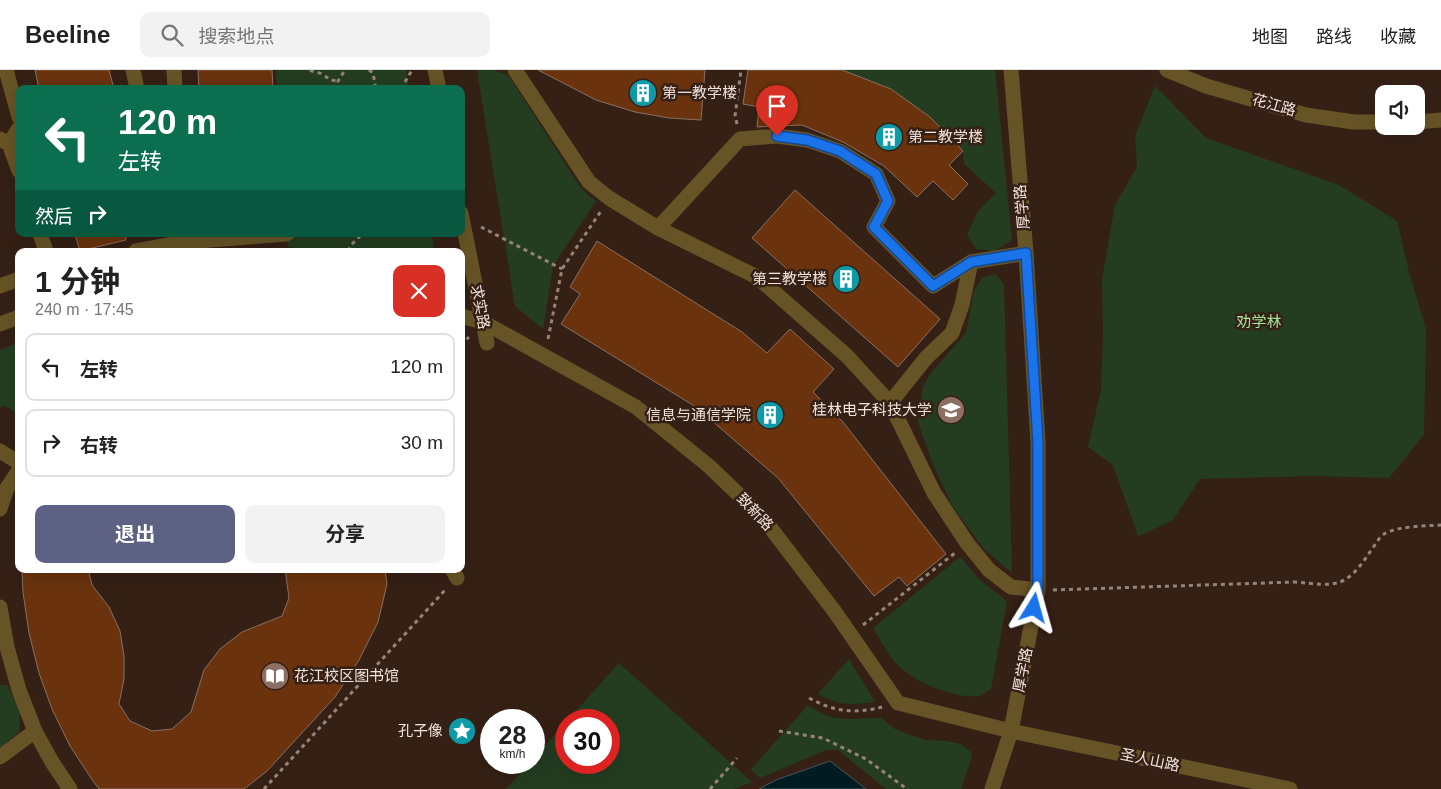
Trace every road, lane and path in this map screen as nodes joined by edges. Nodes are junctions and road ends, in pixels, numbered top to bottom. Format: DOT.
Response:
graph roads {
  1 [pos="6,70"];
  2 [pos="133,70"];
  3 [pos="174,70"];
  4 [pos="310,70"];
  5 [pos="345,70"];
  6 [pos="369,70"];
  7 [pos="412,70"];
  8 [pos="435,70"];
  9 [pos="514,70"];
  10 [pos="741,70"];
  11 [pos="1011,70"];
  12 [pos="1167,70"];
  13 [pos="338,81"];
  14 [pos="136,85"];
  15 [pos="175,85"];
  16 [pos="340,85"];
  17 [pos="375,85"];
  18 [pos="403,85"];
  19 [pos="437,85"];
  20 [pos="15,102"];
  21 [pos="1441,120"];
  22 [pos="1425,121"];
  23 [pos="1375,122"];
  24 [pos="15,132"];
  25 [pos="740,140"];
  26 [pos="5,141"];
  27 [pos="15,162"];
  28 [pos="609,198"];
  29 [pos="465,217"];
  30 [pos="658,228"];
  31 [pos="465,230"];
  32 [pos="210,237"];
  33 [pos="359,237"];
  34 [pos="184,238"];
  35 [pos="159,248"];
  36 [pos="350,248"];
  37 [pos="1026,253"];
  38 [pos="971,262"];
  39 [pos="562,269"];
  40 [pos="15,280"];
  41 [pos="0,286"];
  42 [pos="465,317"];
  43 [pos="15,318"];
  44 [pos="483,322"];
  45 [pos="0,324"];
  46 [pos="487,343"];
  47 [pos="546,357"];
  48 [pos="890,404"];
  49 [pos="0,451"];
  50 [pos="15,460"];
  51 [pos="15,476"];
  52 [pos="0,509"];
  53 [pos="1441,525"];
  54 [pos="967,543"];
  55 [pos="455,573"];
  56 [pos="1038,590"];
  57 [pos="0,607"];
  58 [pos="851,634"];
  59 [pos="809,698"];
  60 [pos="898,703"];
  61 [pos="1011,730"];
  62 [pos="34,731"];
  63 [pos="779,731"];
  64 [pos="0,757"];
  65 [pos="737,758"];
  66 [pos="70,789"];
  67 [pos="264,789"];
  68 [pos="710,789"];
  69 [pos="907,789"];
  70 [pos="992,789"];
  71 [pos="1290,789"];
  1 -- 20 [label="street"];
  2 -- 14 [label="street"];
  3 -- 15 [label="street"];
  4 -- 13 [label="path"];
  5 -- 13 [label="path"];
  6 -- 17 [label="path"];
  7 -- 18 [label="path"];
  8 -- 19 [label="street"];
  9 -- 28 [label="street"];
  10 -- 25 [label="path"];
  11 -- 37 [label="street, 厚学路"];
  12 -- 23 [label="street, 花江路"];
  13 -- 16 [label="path"];
  21 -- 22 [label="street"];
  24 -- 26 [label="street"];
  25 -- 30 [label="street"];
  25 -- 38 [label="street"];
  26 -- 27 [label="street"];
  28 -- 30 [label="street"];
  28 -- 39 [label="path"];
  29 -- 39 [label="path"];
  30 -- 48 [label="street"];
  31 -- 44 [label="street, 求实路"];
  32 -- 34 [label="street"];
  33 -- 36 [label="path"];
  34 -- 35 [label="street"];
  37 -- 38 [label="street"];
  37 -- 56 [label="street, 厚学路"];
  38 -- 48 [label="street"];
  39 -- 47 [label="path"];
  40 -- 41 [label="street"];
  42 -- 44 [label="street, 致新路"];
  43 -- 45 [label="street"];
  44 -- 46 [label="street, 求实路"];
  44 -- 47 [label="street, 致新路"];
  47 -- 58 [label="street, 致新路"];
  48 -- 54 [label="street"];
  49 -- 50 [label="street"];
  51 -- 52 [label="street"];
  53 -- 56 [label="path"];
  54 -- 56 [label="street"];
  54 -- 58 [label="path"];
  55 -- 67 [label="path"];
  56 -- 61 [label="street, 厚学路"];
  57 -- 62 [label="street"];
  58 -- 60 [label="street, 致新路"];
  59 -- 60 [label="path"];
  60 -- 61 [label="street"];
  61 -- 70 [label="street, 厚学路"];
  61 -- 71 [label="street, 圣人山路"];
  62 -- 64 [label="street"];
  62 -- 66 [label="street"];
  63 -- 69 [label="path"];
  65 -- 68 [label="path"];
}
